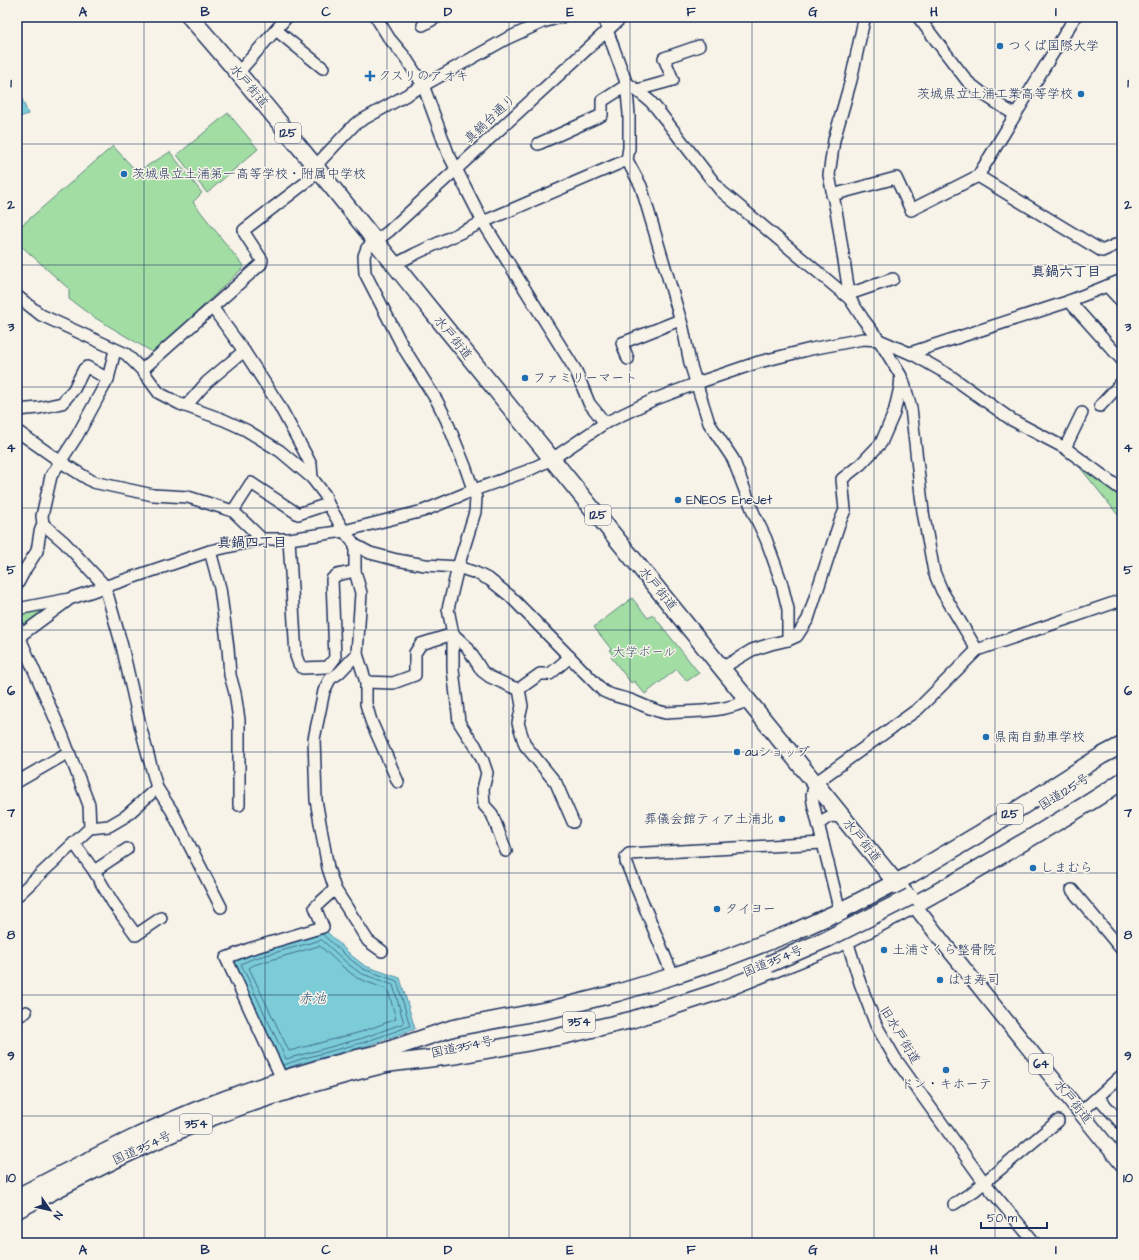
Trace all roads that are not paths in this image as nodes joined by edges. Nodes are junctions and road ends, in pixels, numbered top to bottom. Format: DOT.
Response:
graph roads {
  1 [pos="190,17"];
  2 [pos="287,17"];
  3 [pos="376,17"];
  4 [pos="437,17"];
  5 [pos="561,17"];
  6 [pos="604,17"];
  7 [pos="622,17"];
  8 [pos="864,17"];
  9 [pos="918,17"];
  10 [pos="1075,17"];
  11 [pos="423,25"];
  12 [pos="276,30"];
  13 [pos="608,30"];
  14 [pos="699,46"];
  15 [pos="323,68"];
  16 [pos="238,73"];
  17 [pos="423,85"];
  18 [pos="630,86"];
  19 [pos="1015,116"];
  20 [pos="538,144"];
  21 [pos="627,160"];
  22 [pos="317,169"];
  23 [pos="456,169"];
  24 [pos="978,176"];
  25 [pos="832,195"];
  26 [pos="483,222"];
  27 [pos="375,241"];
  28 [pos="1122,242"];
  29 [pos="394,265"];
  30 [pos="894,279"];
  31 [pos="1122,280"];
  32 [pos="1107,286"];
  33 [pos="17,296"];
  34 [pos="850,297"];
  35 [pos="1069,301"];
  36 [pos="1122,302"];
  37 [pos="212,307"];
  38 [pos="680,320"];
  39 [pos="879,340"];
  40 [pos="115,350"];
  41 [pos="244,351"];
  42 [pos="910,353"];
  43 [pos="628,359"];
  44 [pos="1122,360"];
  45 [pos="142,370"];
  46 [pos="902,376"];
  47 [pos="108,379"];
  48 [pos="1122,382"];
  49 [pos="696,384"];
  50 [pos="186,406"];
  51 [pos="1100,406"];
  52 [pos="17,410"];
  53 [pos="1082,414"];
  54 [pos="605,423"];
  55 [pos="17,431"];
  56 [pos="1065,448"];
  57 [pos="552,459"];
  58 [pos="60,462"];
  59 [pos="312,478"];
  60 [pos="474,490"];
  61 [pos="1122,490"];
  62 [pos="328,504"];
  63 [pos="232,511"];
  64 [pos="43,524"];
  65 [pos="344,531"];
  66 [pos="289,538"];
  67 [pos="262,539"];
  68 [pos="354,545"];
  69 [pos="210,551"];
  70 [pos="458,567"];
  71 [pos="355,571"];
  72 [pos="17,585"];
  73 [pos="105,586"];
  74 [pos="69,599"];
  75 [pos="1122,600"];
  76 [pos="17,609"];
  77 [pos="17,624"];
  78 [pos="453,634"];
  79 [pos="18,637"];
  80 [pos="788,640"];
  81 [pos="977,650"];
  82 [pos="357,654"];
  83 [pos="570,657"];
  84 [pos="722,668"];
  85 [pos="366,682"];
  86 [pos="518,689"];
  87 [pos="748,700"];
  88 [pos="1122,745"];
  89 [pos="69,752"];
  90 [pos="1122,756"];
  91 [pos="1122,769"];
  92 [pos="17,782"];
  93 [pos="398,782"];
  94 [pos="815,782"];
  95 [pos="1122,782"];
  96 [pos="157,788"];
  97 [pos="239,805"];
  98 [pos="844,819"];
  99 [pos="573,822"];
  100 [pos="819,824"];
  101 [pos="90,828"];
  102 [pos="74,843"];
  103 [pos="823,843"];
  104 [pos="128,849"];
  105 [pos="506,851"];
  106 [pos="980,851"];
  107 [pos="94,871"];
  108 [pos="335,889"];
  109 [pos="1072,890"];
  110 [pos="906,893"];
  111 [pos="17,896"];
  112 [pos="221,907"];
  113 [pos="840,911"];
  114 [pos="160,918"];
  115 [pos="847,940"];
  116 [pos="1122,950"];
  117 [pos="382,951"];
  118 [pos="673,976"];
  119 [pos="383,1058"];
  120 [pos="1122,1075"];
  121 [pos="282,1079"];
  122 [pos="1098,1097"];
  123 [pos="1081,1112"];
  124 [pos="1058,1121"];
  125 [pos="1122,1124"];
  126 [pos="1122,1164"];
  127 [pos="984,1182"];
  128 [pos="17,1197"];
  129 [pos="954,1204"];
  130 [pos="17,1210"];
  131 [pos="1035,1243"];
  1 -- 16 [label="highway, 水戸街道 / 125"];
  2 -- 12 [label="street"];
  3 -- 17 [label="street"];
  4 -- 11 [label="street"];
  5 -- 17 [label="street"];
  6 -- 13 [label="street"];
  7 -- 13 [label="street, 真鍋台通り"];
  8 -- 25 [label="street"];
  9 -- 19 [label="street"];
  10 -- 19 [label="street"];
  12 -- 15 [label="street"];
  12 -- 16 [label="street"];
  13 -- 18 [label="street"];
  13 -- 23 [label="street, 真鍋台通り"];
  14 -- 18 [label="street"];
  16 -- 22 [label="highway, 水戸街道 / 125"];
  17 -- 22 [label="street"];
  17 -- 23 [label="street"];
  18 -- 20 [label="street"];
  18 -- 21 [label="street"];
  18 -- 34 [label="street"];
  19 -- 24 [label="street"];
  21 -- 26 [label="street"];
  21 -- 38 [label="street"];
  22 -- 27 [label="highway, 水戸街道 / 125"];
  22 -- 37 [label="street"];
  23 -- 26 [label="street"];
  23 -- 27 [label="street, 真鍋台通り"];
  24 -- 25 [label="street"];
  24 -- 28 [label="street"];
  25 -- 34 [label="street"];
  26 -- 29 [label="street"];
  26 -- 54 [label="street"];
  27 -- 29 [label="highway, 水戸街道 / 125"];
  27 -- 60 [label="street, 真鍋台通り"];
  29 -- 57 [label="highway, 水戸街道 / 125"];
  30 -- 34 [label="street"];
  31 -- 32 [label="street"];
  32 -- 35 [label="street"];
  32 -- 36 [label="street"];
  33 -- 40 [label="street"];
  34 -- 39 [label="street"];
  35 -- 42 [label="street"];
  35 -- 44 [label="street"];
  37 -- 41 [label="street"];
  37 -- 45 [label="street"];
  38 -- 43 [label="street"];
  38 -- 49 [label="street"];
  39 -- 42 [label="street"];
  39 -- 46 [label="street"];
  39 -- 49 [label="street"];
  40 -- 45 [label="street"];
  40 -- 47 [label="street"];
  41 -- 50 [label="street"];
  41 -- 59 [label="street"];
  42 -- 56 [label="street"];
  45 -- 50 [label="street"];
  46 -- 80 [label="street"];
  46 -- 81 [label="street"];
  47 -- 52 [label="street"];
  47 -- 58 [label="street"];
  48 -- 51 [label="street"];
  49 -- 54 [label="street"];
  49 -- 80 [label="street"];
  50 -- 59 [label="street"];
  53 -- 56 [label="street"];
  54 -- 57 [label="street"];
  55 -- 58 [label="street"];
  56 -- 61 [label="street"];
  57 -- 60 [label="street"];
  57 -- 84 [label="highway, 水戸街道 / 125"];
  58 -- 63 [label="street"];
  58 -- 64 [label="street"];
  59 -- 62 [label="street"];
  60 -- 65 [label="street"];
  60 -- 70 [label="street, 真鍋台通り"];
  62 -- 63 [label="street"];
  62 -- 65 [label="street"];
  63 -- 67 [label="street"];
  64 -- 72 [label="street"];
  64 -- 73 [label="street"];
  65 -- 66 [label="street"];
  65 -- 68 [label="street"];
  66 -- 67 [label="street"];
  66 -- 71 [label="street"];
  67 -- 69 [label="street"];
  68 -- 70 [label="street"];
  68 -- 71 [label="street"];
  69 -- 73 [label="street"];
  69 -- 97 [label="street"];
  70 -- 78 [label="street, 真鍋台通り"];
  70 -- 83 [label="street"];
  71 -- 82 [label="street"];
  73 -- 74 [label="street"];
  73 -- 96 [label="street"];
  74 -- 76 [label="street"];
  74 -- 79 [label="street"];
  75 -- 81 [label="street"];
  77 -- 79 [label="street"];
  78 -- 85 [label="street"];
  78 -- 86 [label="street"];
  78 -- 105 [label="street, 真鍋台通り"];
  79 -- 89 [label="street"];
  80 -- 84 [label="street"];
  81 -- 94 [label="street"];
  82 -- 85 [label="street"];
  82 -- 108 [label="street"];
  83 -- 86 [label="street"];
  83 -- 87 [label="street"];
  84 -- 87 [label="highway, 水戸街道 / 125"];
  85 -- 93 [label="street"];
  86 -- 99 [label="street"];
  87 -- 94 [label="highway, 水戸街道 / 125"];
  88 -- 110 [label="highway, 125"];
  89 -- 92 [label="street"];
  89 -- 101 [label="street"];
  90 -- 106 [label="highway, 国道125号 / 125"];
  91 -- 106 [label="highway, 国道125号 / 125"];
  94 -- 98 [label="highway, 水戸街道 / 125"];
  94 -- 100 [label="street, 旧水戸街道"];
  95 -- 110 [label="highway, 125"];
  96 -- 101 [label="street"];
  96 -- 112 [label="street"];
  98 -- 100 [label="street"];
  98 -- 110 [label="highway, 水戸街道 / 125"];
  100 -- 103 [label="street, 旧水戸街道"];
  101 -- 102 [label="street"];
  102 -- 107 [label="street"];
  102 -- 111 [label="street"];
  103 -- 113 [label="street, 旧水戸街道"];
  103 -- 118 [label="street"];
  104 -- 107 [label="street"];
  106 -- 110 [label="highway, 国道125号 / 125"];
  107 -- 114 [label="street"];
  108 -- 117 [label="street"];
  108 -- 121 [label="street"];
  109 -- 116 [label="street"];
  110 -- 113 [label="highway"];
  110 -- 115 [label="highway"];
  110 -- 119 [label="highway, 国道354号 / 354, bridge"];
  110 -- 123 [label="main road, 水戸街道 / 64"];
  113 -- 115 [label="street, 旧水戸街道"];
  113 -- 118 [label="highway"];
  115 -- 119 [label="highway"];
  115 -- 127 [label="street, 旧水戸街道"];
  118 -- 119 [label="highway"];
  119 -- 121 [label="highway, 国道354号 / 354"];
  119 -- 130 [label="highway, 国道354号 / 354"];
  120 -- 122 [label="street"];
  121 -- 128 [label="highway, 国道354号 / 354"];
  122 -- 123 [label="street"];
  122 -- 125 [label="street"];
  123 -- 126 [label="main road, 水戸街道 / 64"];
  124 -- 127 [label="street"];
  127 -- 129 [label="street"];
  127 -- 131 [label="street, 旧水戸街道"];
}
